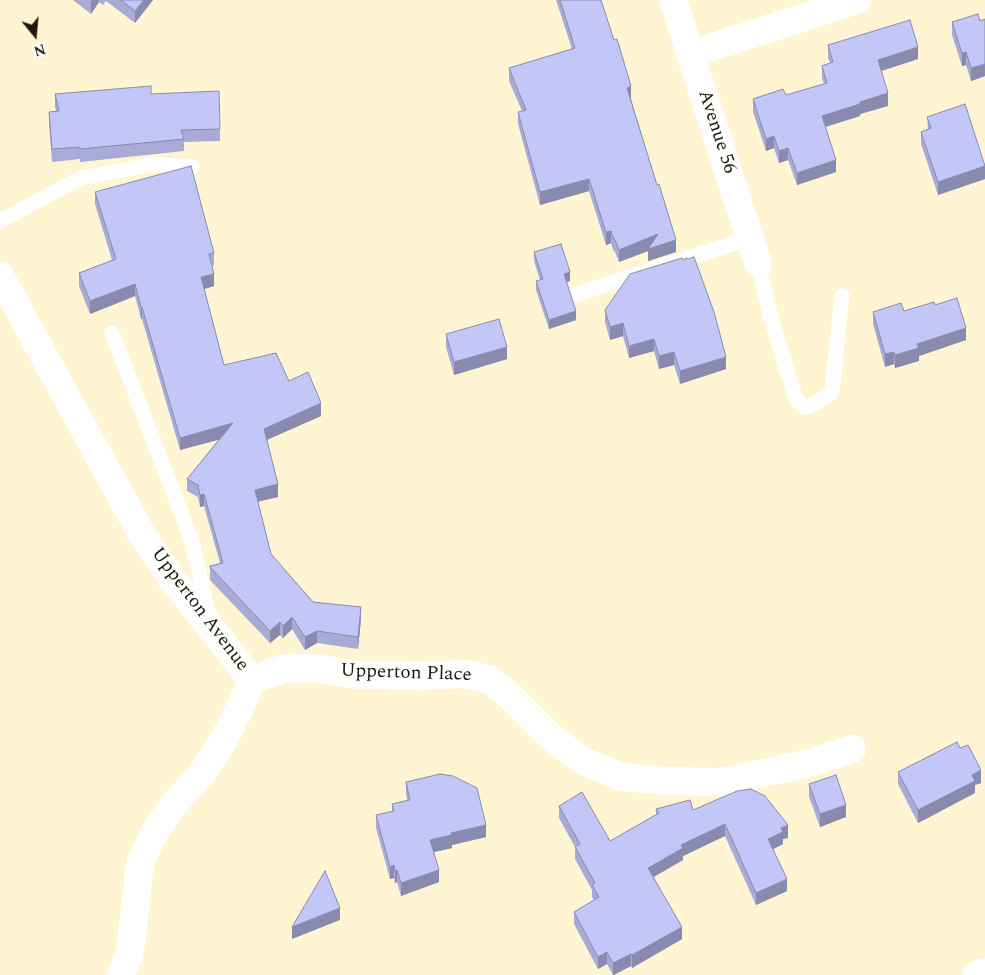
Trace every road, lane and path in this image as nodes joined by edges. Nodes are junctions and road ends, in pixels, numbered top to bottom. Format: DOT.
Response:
graph roads {
  1 [pos="673,0"];
  2 [pos="858,0"];
  3 [pos="691,54"];
  4 [pos="192,167"];
  5 [pos="0,220"];
  6 [pos="750,238"];
  7 [pos="758,264"];
  8 [pos="0,276"];
  9 [pos="577,294"];
  10 [pos="842,296"];
  11 [pos="112,333"];
  12 [pos="211,627"];
  13 [pos="252,680"];
  14 [pos="852,749"];
  15 [pos="985,972"];
  16 [pos="121,975"];
  17 [pos="976,975"];
  1 -- 3 [label="street, Avenue 56"];
  2 -- 3 [label="street"];
  3 -- 6 [label="street, Avenue 56"];
  4 -- 5 [label="lane"];
  6 -- 7 [label="street, Avenue 56"];
  6 -- 9 [label="lane"];
  7 -- 10 [label="lane"];
  8 -- 12 [label="street, Upperton Avenue"];
  11 -- 12 [label="lane"];
  12 -- 13 [label="street, Upperton Avenue"];
  13 -- 14 [label="street, Upperton Place"];
  13 -- 16 [label="street, Upperton Avenue"];
  15 -- 17 [label="street"];
}
